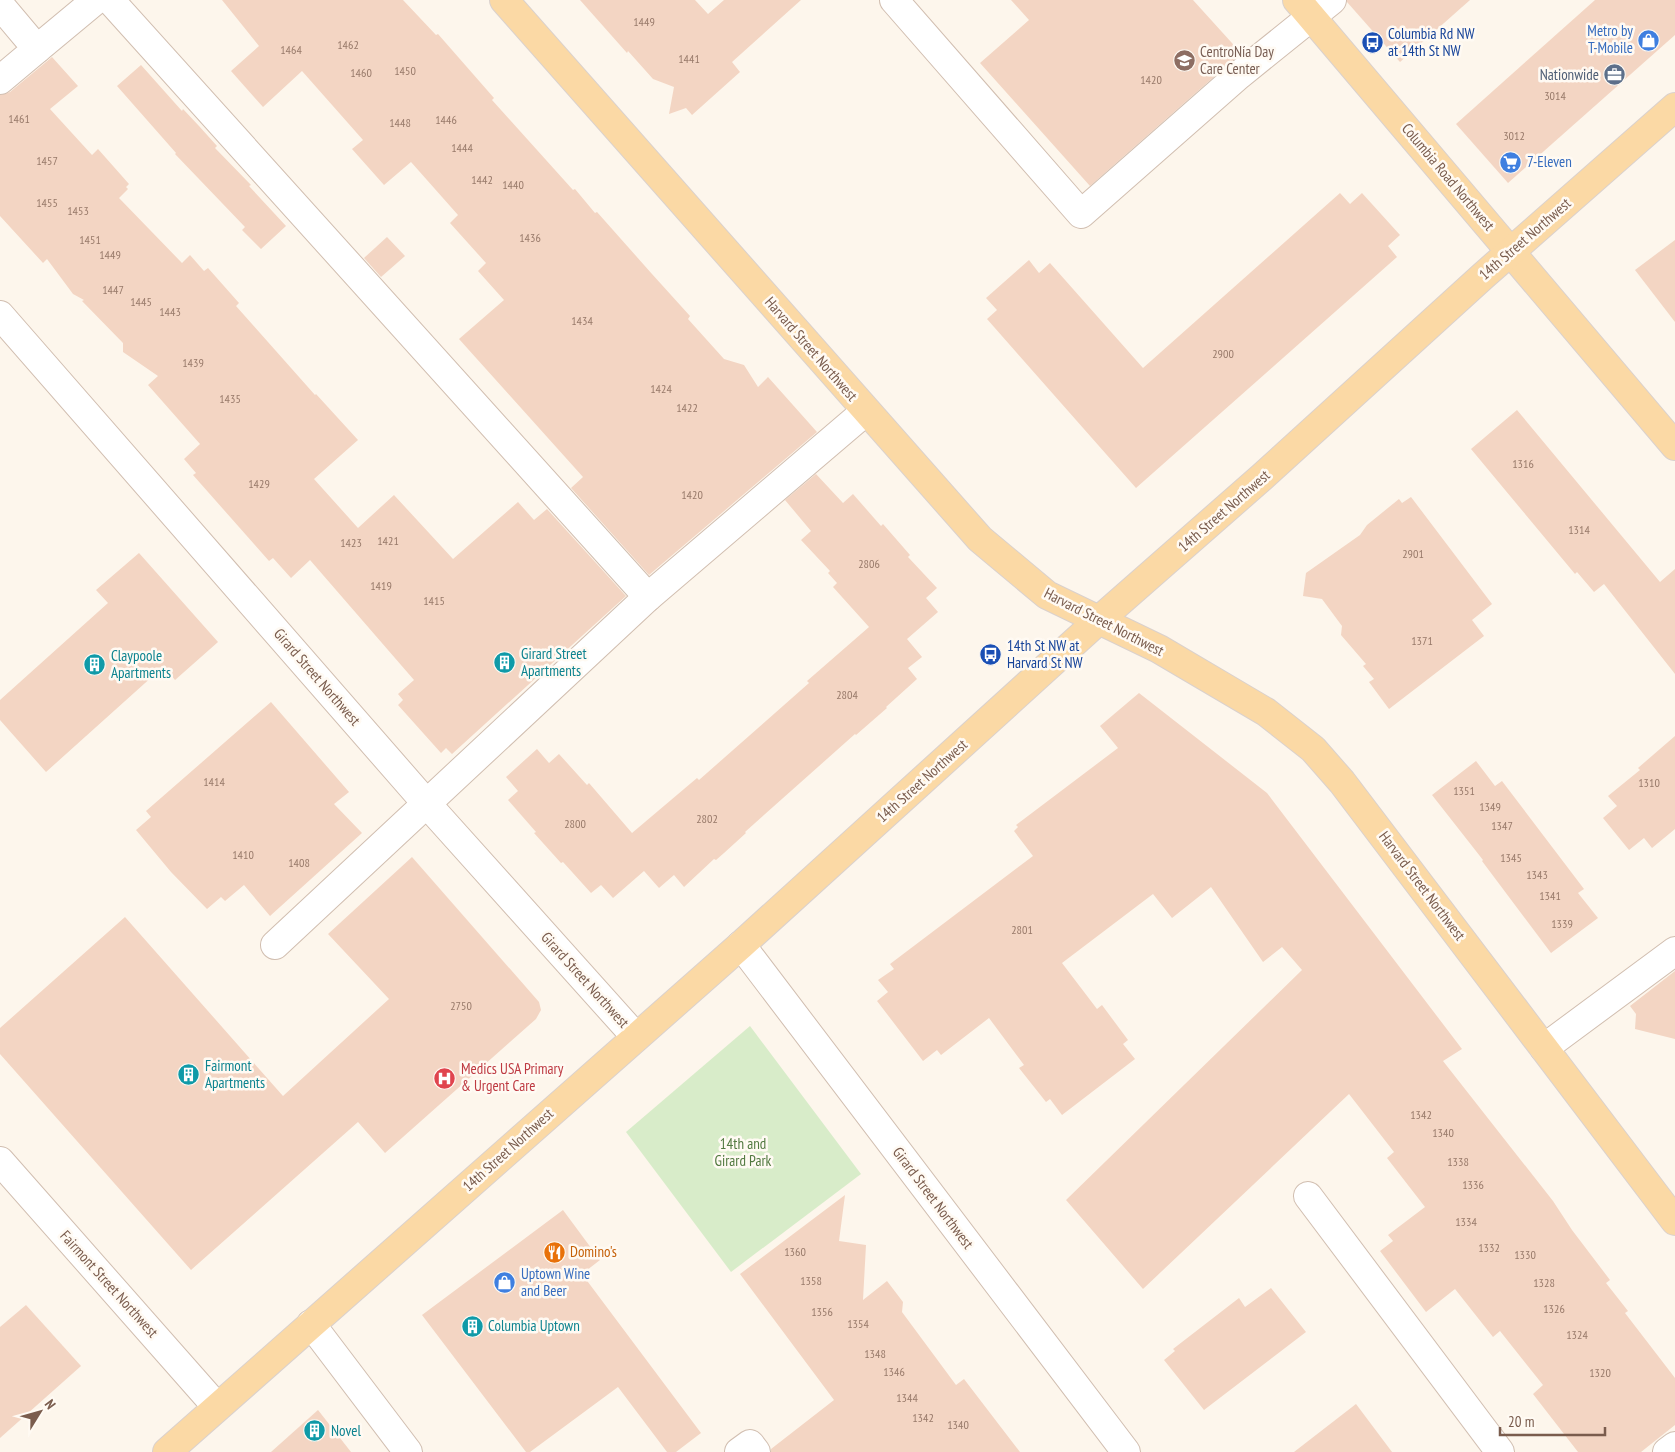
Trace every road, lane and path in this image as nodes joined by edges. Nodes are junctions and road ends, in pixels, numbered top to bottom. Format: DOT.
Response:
graph roads {
  1 [pos="96,0"];
  2 [pos="110,0"];
  3 [pos="504,0"];
  4 [pos="894,0"];
  5 [pos="0,5"];
  6 [pos="1314,6"];
  7 [pos="37,49"];
  8 [pos="0,80"];
  9 [pos="1675,107"];
  10 [pos="1511,251"];
  11 [pos="0,315"];
  12 [pos="866,411"];
  13 [pos="1675,446"];
  14 [pos="648,597"];
  15 [pos="1099,620"];
  16 [pos="427,804"];
  17 [pos="275,945"];
  18 [pos="741,945"];
  19 [pos="1675,951"];
  20 [pos="636,1037"];
  21 [pos="1544,1048"];
  22 [pos="0,1161"];
  23 [pos="1308,1196"];
  24 [pos="1675,1221"];
  25 [pos="311,1324"];
  26 [pos="217,1407"];
  27 [pos="1675,1446"];
  28 [pos="167,1452"];
  29 [pos="408,1452"];
  30 [pos="739,1452"];
  31 [pos="756,1452"];
  32 [pos="1126,1452"];
  33 [pos="1500,1452"];
  34 [pos="1667,1452"];
  1 -- 7 [label="street"];
  2 -- 14 [label="street"];
  3 -- 12 [label="main road, Harvard Street Northwest"];
  4 -- 6 [label="street"];
  5 -- 7 [label="street"];
  6 -- 10 [label="main road, Columbia Road Northwest"];
  7 -- 8 [label="street"];
  9 -- 10 [label="main road, 14th Street Northwest"];
  10 -- 13 [label="main road, Columbia Road Northwest"];
  10 -- 15 [label="main road, 14th Street Northwest"];
  11 -- 16 [label="street, Girard Street Northwest"];
  12 -- 14 [label="street"];
  12 -- 15 [label="main road, Harvard Street Northwest"];
  14 -- 16 [label="street"];
  15 -- 18 [label="main road, 14th Street Northwest"];
  15 -- 21 [label="main road, Harvard Street Northwest"];
  16 -- 17 [label="street"];
  16 -- 20 [label="street, Girard Street Northwest"];
  18 -- 20 [label="main road, 14th Street Northwest"];
  18 -- 32 [label="street, Girard Street Northwest"];
  19 -- 21 [label="street"];
  20 -- 25 [label="main road, 14th Street Northwest"];
  21 -- 24 [label="main road, Harvard Street Northwest"];
  22 -- 26 [label="street, Fairmont Street Northwest"];
  23 -- 33 [label="street"];
  25 -- 26 [label="main road, 14th Street Northwest"];
  25 -- 29 [label="street"];
  26 -- 28 [label="main road, 14th Street Northwest"];
  27 -- 34 [label="street"];
  30 -- 31 [label="street"];
}
